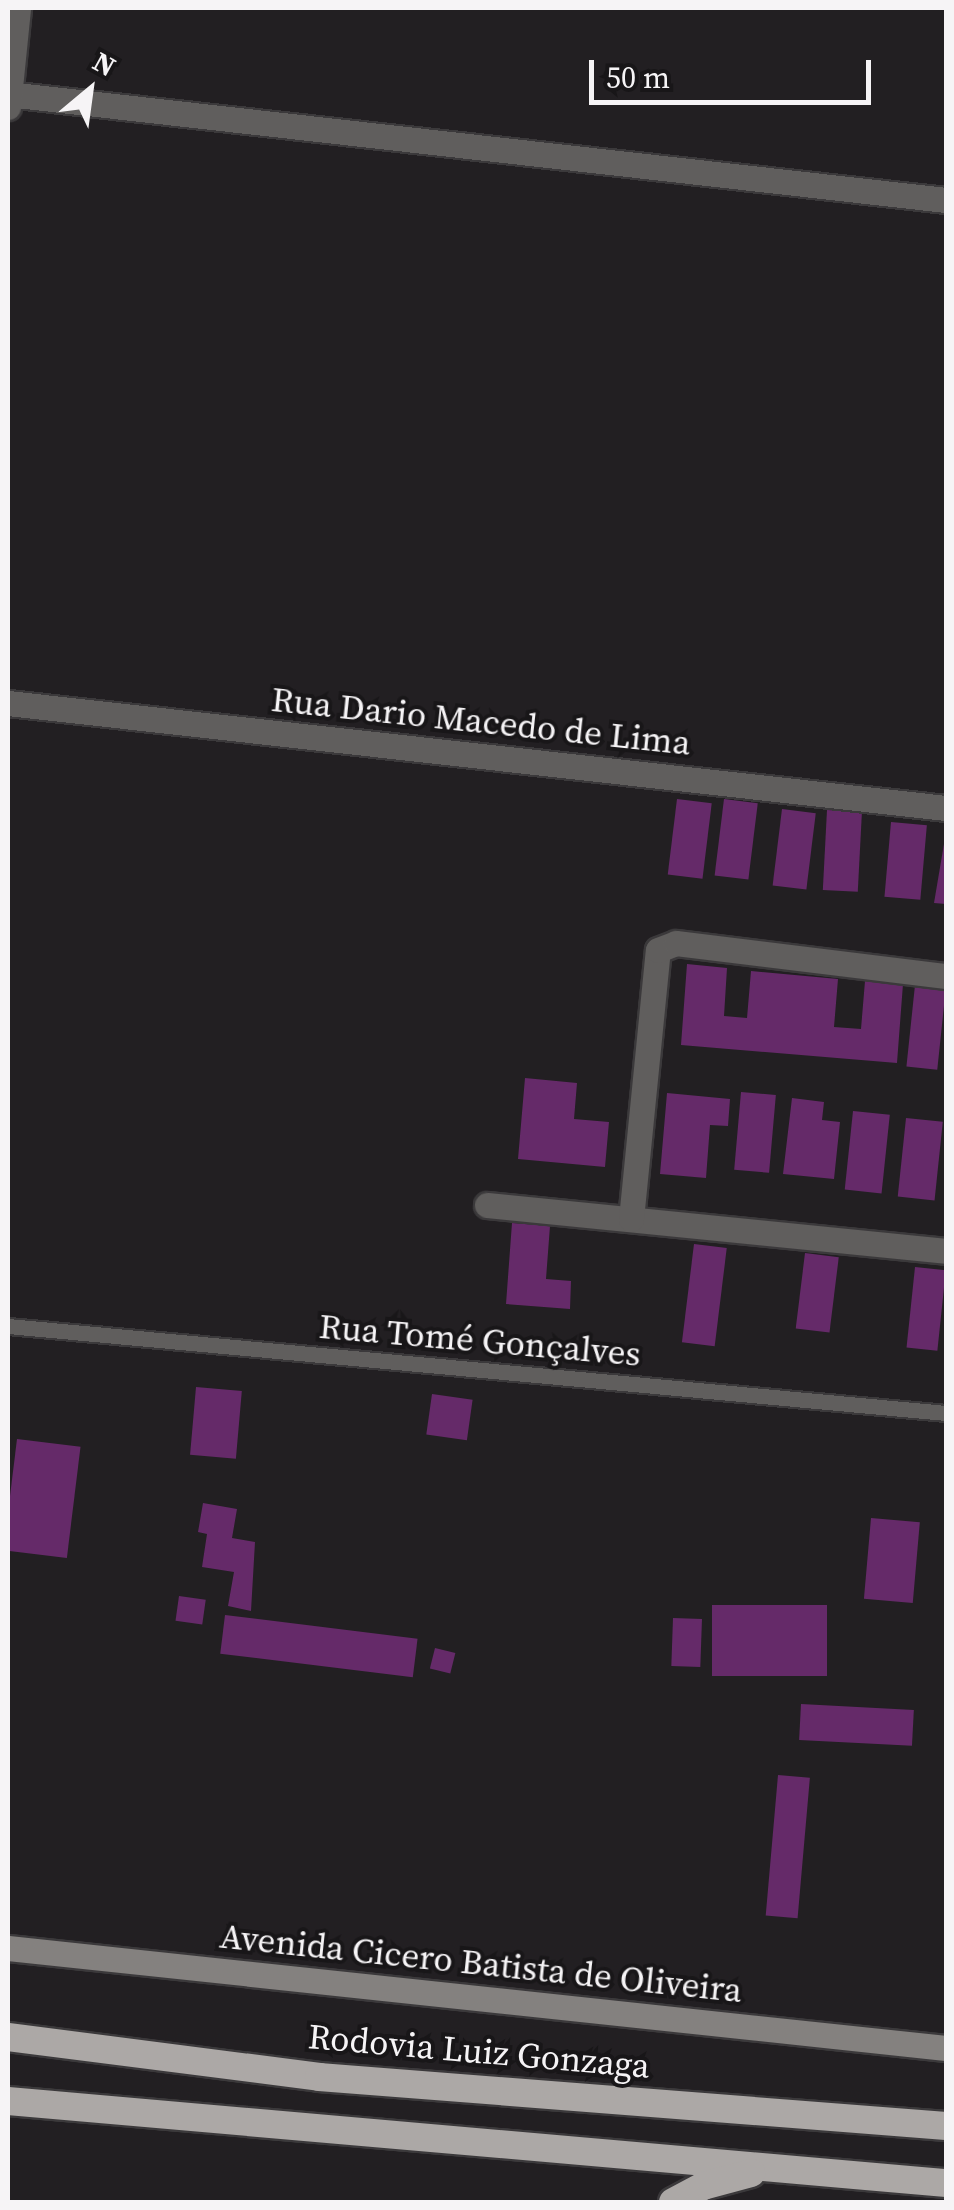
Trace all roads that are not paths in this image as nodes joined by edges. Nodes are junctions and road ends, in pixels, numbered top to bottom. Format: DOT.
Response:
graph roads {
  1 [pos="18,8"];
  2 [pos="8,94"];
  3 [pos="8,108"];
  4 [pos="946,200"];
  5 [pos="8,703"];
  6 [pos="946,808"];
  7 [pos="946,976"];
  8 [pos="487,1205"];
  9 [pos="631,1219"];
  10 [pos="946,1251"];
  11 [pos="8,1326"];
  12 [pos="946,1413"];
  13 [pos="8,1948"];
  14 [pos="8,2037"];
  15 [pos="946,2048"];
  16 [pos="8,2102"];
  17 [pos="946,2126"];
  18 [pos="772,2168"];
  19 [pos="946,2183"];
  20 [pos="673,2202"];
  1 -- 2 [label="street"];
  2 -- 3 [label="street"];
  2 -- 4 [label="street"];
  5 -- 6 [label="street, Rua Dario Macedo de Lima"];
  7 -- 9 [label="street"];
  8 -- 9 [label="street"];
  9 -- 10 [label="street"];
  11 -- 12 [label="lane, Rua Tomé Gonçalves"];
  13 -- 15 [label="main road, Avenida Cicero Batista de Oliveira"];
  14 -- 17 [label="highway, Rodovia Luiz Gonzaga"];
  16 -- 18 [label="highway"];
  18 -- 19 [label="highway"];
  18 -- 20 [label="highway"];
}
